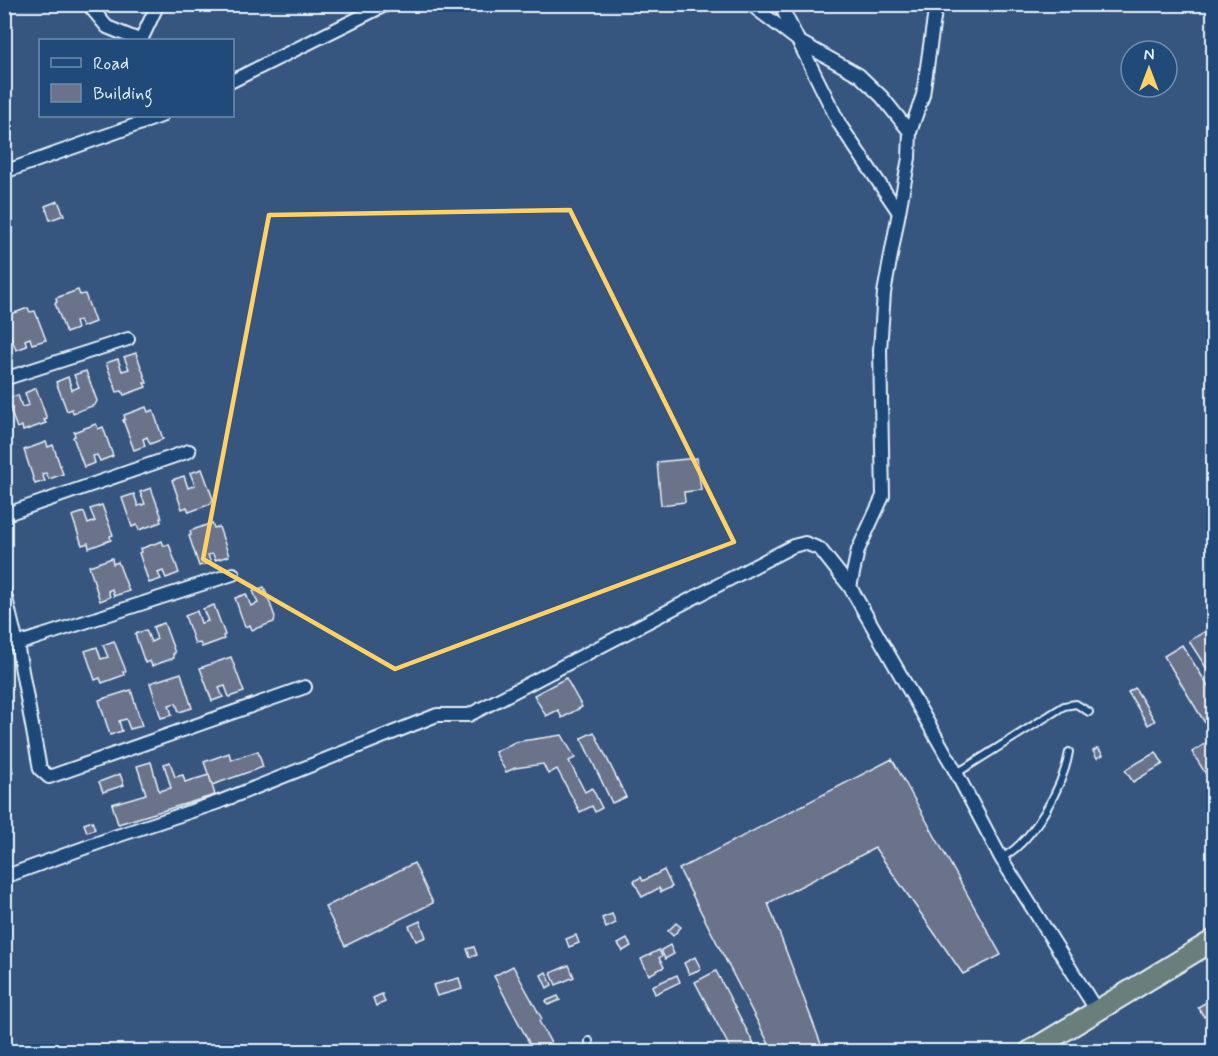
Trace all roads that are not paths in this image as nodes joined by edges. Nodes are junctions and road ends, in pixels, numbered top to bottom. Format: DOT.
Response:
graph roads {
  1 [pos="88,4"];
  2 [pos="158,4"];
  3 [pos="387,4"];
  4 [pos="750,4"];
  5 [pos="780,4"];
  6 [pos="936,4"];
  7 [pos="137,39"];
  8 [pos="140,39"];
  9 [pos="800,42"];
  10 [pos="234,80"];
  11 [pos="156,117"];
  12 [pos="910,132"];
  13 [pos="4,172"];
  14 [pos="898,211"];
  15 [pos="128,339"];
  16 [pos="4,380"];
  17 [pos="189,451"];
  18 [pos="4,515"];
  19 [pos="233,574"];
  20 [pos="850,586"];
  21 [pos="4,590"];
  22 [pos="17,644"];
  23 [pos="305,687"];
  24 [pos="1089,712"];
  25 [pos="1069,752"];
  26 [pos="956,773"];
  27 [pos="1000,858"];
  28 [pos="4,878"];
  29 [pos="1214,940"];
  30 [pos="1097,1011"];
  31 [pos="589,1041"];
  32 [pos="590,1052"];
  33 [pos="1029,1052"];
  1 -- 7 [label="street"];
  2 -- 8 [label="street"];
  3 -- 10 [label="street"];
  4 -- 9 [label="street"];
  5 -- 9 [label="street"];
  6 -- 12 [label="street"];
  9 -- 12 [label="street"];
  9 -- 14 [label="street"];
  11 -- 13 [label="street"];
  12 -- 14 [label="street"];
  14 -- 20 [label="street"];
  15 -- 16 [label="street"];
  17 -- 18 [label="street"];
  19 -- 22 [label="street"];
  20 -- 26 [label="street"];
  20 -- 28 [label="street"];
  21 -- 22 [label="street"];
  22 -- 23 [label="street"];
  24 -- 26 [label="lane"];
  25 -- 27 [label="lane"];
  26 -- 27 [label="street"];
  27 -- 30 [label="street"];
  29 -- 30 [label="highway"];
  30 -- 33 [label="highway"];
  31 -- 32 [label="lane"];
}
